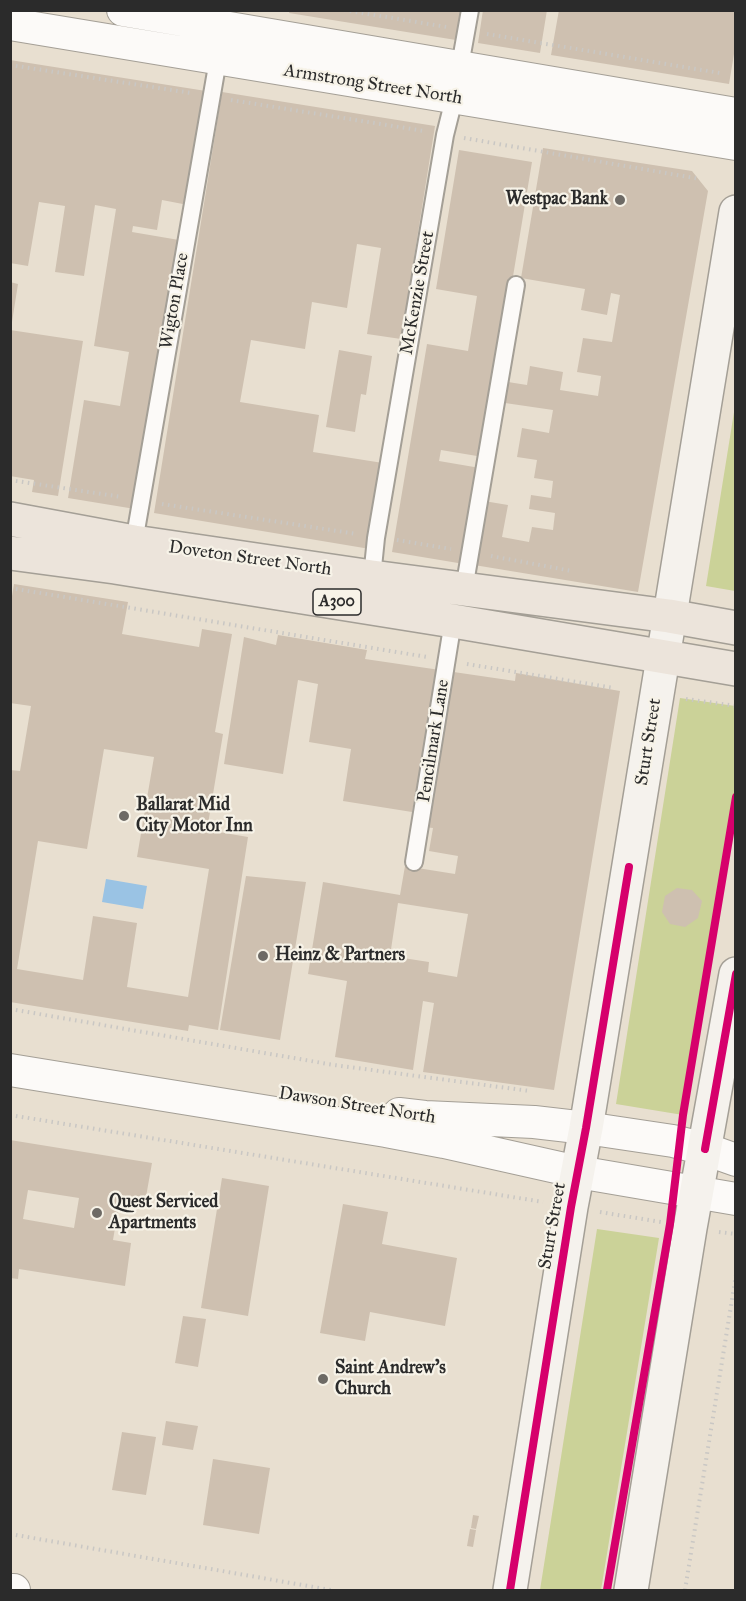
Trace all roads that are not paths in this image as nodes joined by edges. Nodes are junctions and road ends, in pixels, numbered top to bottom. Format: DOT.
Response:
graph roads {
  1 [pos="123,10"];
  2 [pos="470,10"];
  3 [pos="10,24"];
  4 [pos="224,27"];
  5 [pos="218,60"];
  6 [pos="460,67"];
  7 [pos="454,99"];
  8 [pos="735,114"];
  9 [pos="735,144"];
  10 [pos="735,212"];
  11 [pos="516,285"];
  12 [pos="10,519"];
  13 [pos="134,542"];
  14 [pos="10,553"];
  15 [pos="372,577"];
  16 [pos="464,589"];
  17 [pos="669,616"];
  18 [pos="453,621"];
  19 [pos="735,627"];
  20 [pos="662,657"];
  21 [pos="735,669"];
  22 [pos="414,862"];
  23 [pos="735,974"];
  24 [pos="10,1050"];
  25 [pos="10,1070"];
  26 [pos="586,1128"];
  27 [pos="705,1149"];
  28 [pos="735,1160"];
  29 [pos="578,1172"];
  30 [pos="697,1191"];
  31 [pos="735,1199"];
  32 [pos="510,1590"];
  33 [pos="631,1590"];
  1 -- 4 [label="street, Armstrong Street North"];
  2 -- 6 [label="lane, McKenzie Street"];
  3 -- 5 [label="street, Armstrong Street North"];
  4 -- 5 [label="street"];
  4 -- 6 [label="street, Armstrong Street North"];
  5 -- 7 [label="street, Armstrong Street North"];
  5 -- 13 [label="lane, Wigton Place"];
  6 -- 7 [label="lane, McKenzie Street"];
  6 -- 8 [label="street, Armstrong Street North"];
  7 -- 9 [label="street, Armstrong Street North"];
  7 -- 15 [label="lane, McKenzie Street"];
  10 -- 17 [label="main road, Sturt Street"];
  11 -- 16 [label="lane"];
  12 -- 13 [label="highway, Doveton Street North / A300"];
  13 -- 15 [label="highway, Doveton Street North / A300"];
  14 -- 18 [label="highway, Doveton Street North / A300"];
  15 -- 16 [label="highway, Doveton Street North / A300"];
  16 -- 17 [label="highway, Doveton Street North / A300"];
  17 -- 19 [label="highway, A300"];
  17 -- 20 [label="main road, Sturt Street"];
  18 -- 20 [label="highway, Doveton Street North / A300"];
  18 -- 22 [label="lane, Pencilmark Lane"];
  20 -- 21 [label="highway, A300"];
  20 -- 26 [label="main road, Sturt Street"];
  23 -- 27 [label="main road"];
  24 -- 26 [label="street, Dawson Street North"];
  25 -- 29 [label="street, Dawson Street North"];
  26 -- 27 [label="street, Dawson Street North"];
  26 -- 29 [label="main road, Sturt Street"];
  27 -- 28 [label="street, Dawson Street North"];
  27 -- 30 [label="main road"];
  29 -- 30 [label="street, Dawson Street North"];
  29 -- 32 [label="main road, Sturt Street"];
  30 -- 31 [label="street, Dawson Street North"];
  30 -- 33 [label="main road"];
}
